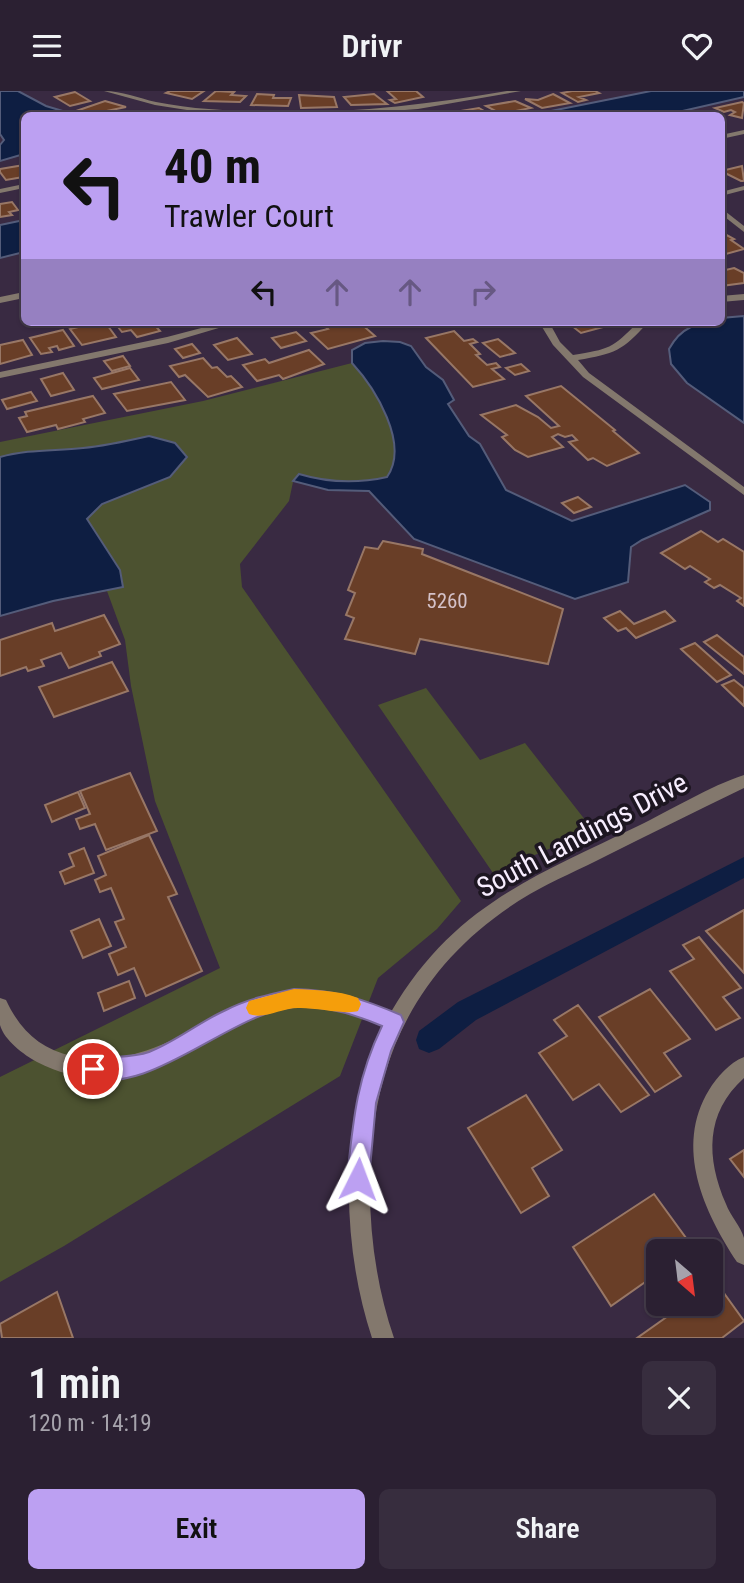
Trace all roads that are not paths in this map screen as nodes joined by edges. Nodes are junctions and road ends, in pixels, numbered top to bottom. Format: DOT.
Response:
graph roads {
  1 [pos="107,91"];
  2 [pos="518,91"];
  3 [pos="249,112"];
  4 [pos="362,112"];
  5 [pos="744,132"];
  6 [pos="725,136"];
  7 [pos="21,187"];
  8 [pos="744,188"];
  9 [pos="0,191"];
  10 [pos="725,193"];
  11 [pos="725,215"];
  12 [pos="744,230"];
  13 [pos="21,296"];
  14 [pos="744,297"];
  15 [pos="725,299"];
  16 [pos="0,300"];
  17 [pos="219,326"];
  18 [pos="547,326"];
  19 [pos="639,326"];
  20 [pos="569,359"];
  21 [pos="0,376"];
  22 [pos="744,492"];
  23 [pos="744,781"];
  24 [pos="0,1006"];
  25 [pos="394,1022"];
  26 [pos="744,1066"];
  27 [pos="744,1255"];
  28 [pos="383,1338"];
  1 -- 3 [label="street"];
  2 -- 4 [label="street"];
  5 -- 6 [label="street"];
  7 -- 9 [label="street"];
  8 -- 10 [label="street"];
  11 -- 12 [label="street"];
  13 -- 16 [label="street"];
  14 -- 15 [label="street"];
  17 -- 21 [label="street"];
  18 -- 20 [label="street"];
  19 -- 20 [label="street"];
  20 -- 22 [label="street"];
  23 -- 25 [label="street, South Landings Drive"];
  24 -- 25 [label="street"];
  25 -- 28 [label="street, South Landings Drive"];
  26 -- 27 [label="street"];
}
